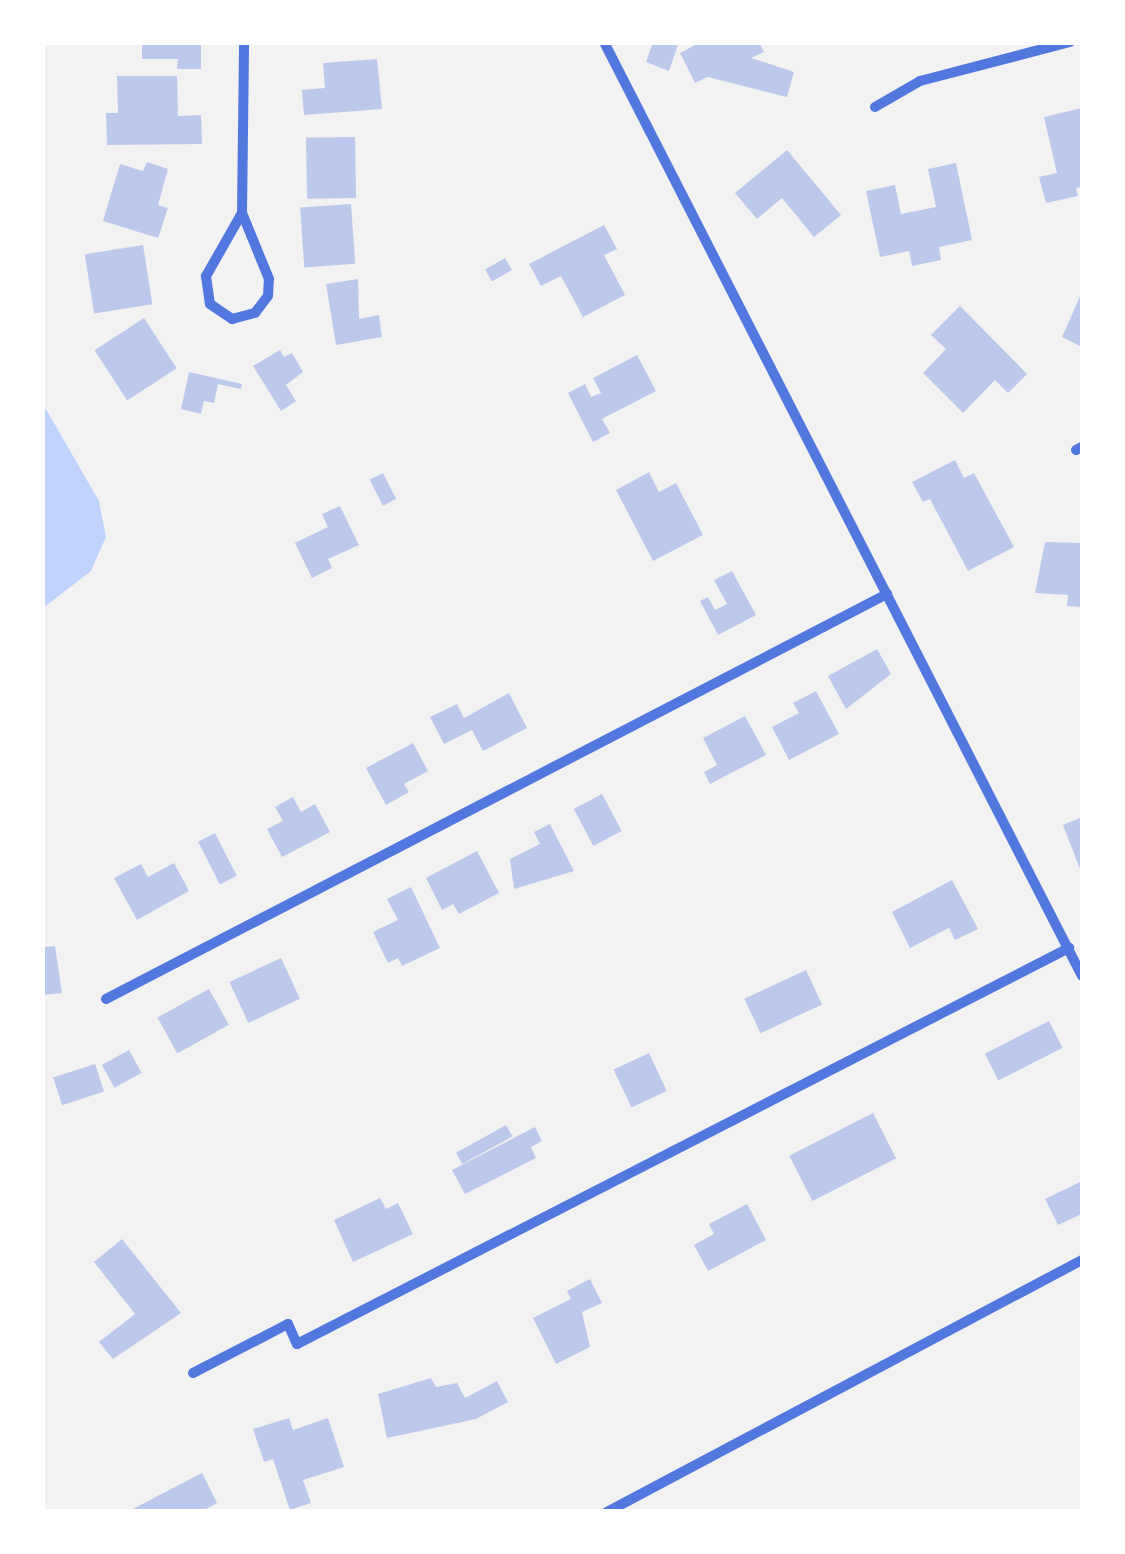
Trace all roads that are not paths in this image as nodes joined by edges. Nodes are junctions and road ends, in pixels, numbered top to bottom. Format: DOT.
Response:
graph roads {
  1 [pos="244,42"];
  2 [pos="604,42"];
  3 [pos="1070,42"];
  4 [pos="876,108"];
  5 [pos="242,214"];
  6 [pos="887,594"];
  7 [pos="1069,948"];
  8 [pos="1082,976"];
  9 [pos="106,998"];
  10 [pos="1082,1260"];
  11 [pos="193,1373"];
  12 [pos="607,1512"];
  1 -- 5 [label="street"];
  2 -- 6 [label="street"];
  3 -- 4 [label="street"];
  5 -- 5 [label="street"];
  6 -- 7 [label="street"];
  6 -- 9 [label="street"];
  7 -- 8 [label="street"];
  7 -- 11 [label="street"];
  10 -- 12 [label="street"];
}
